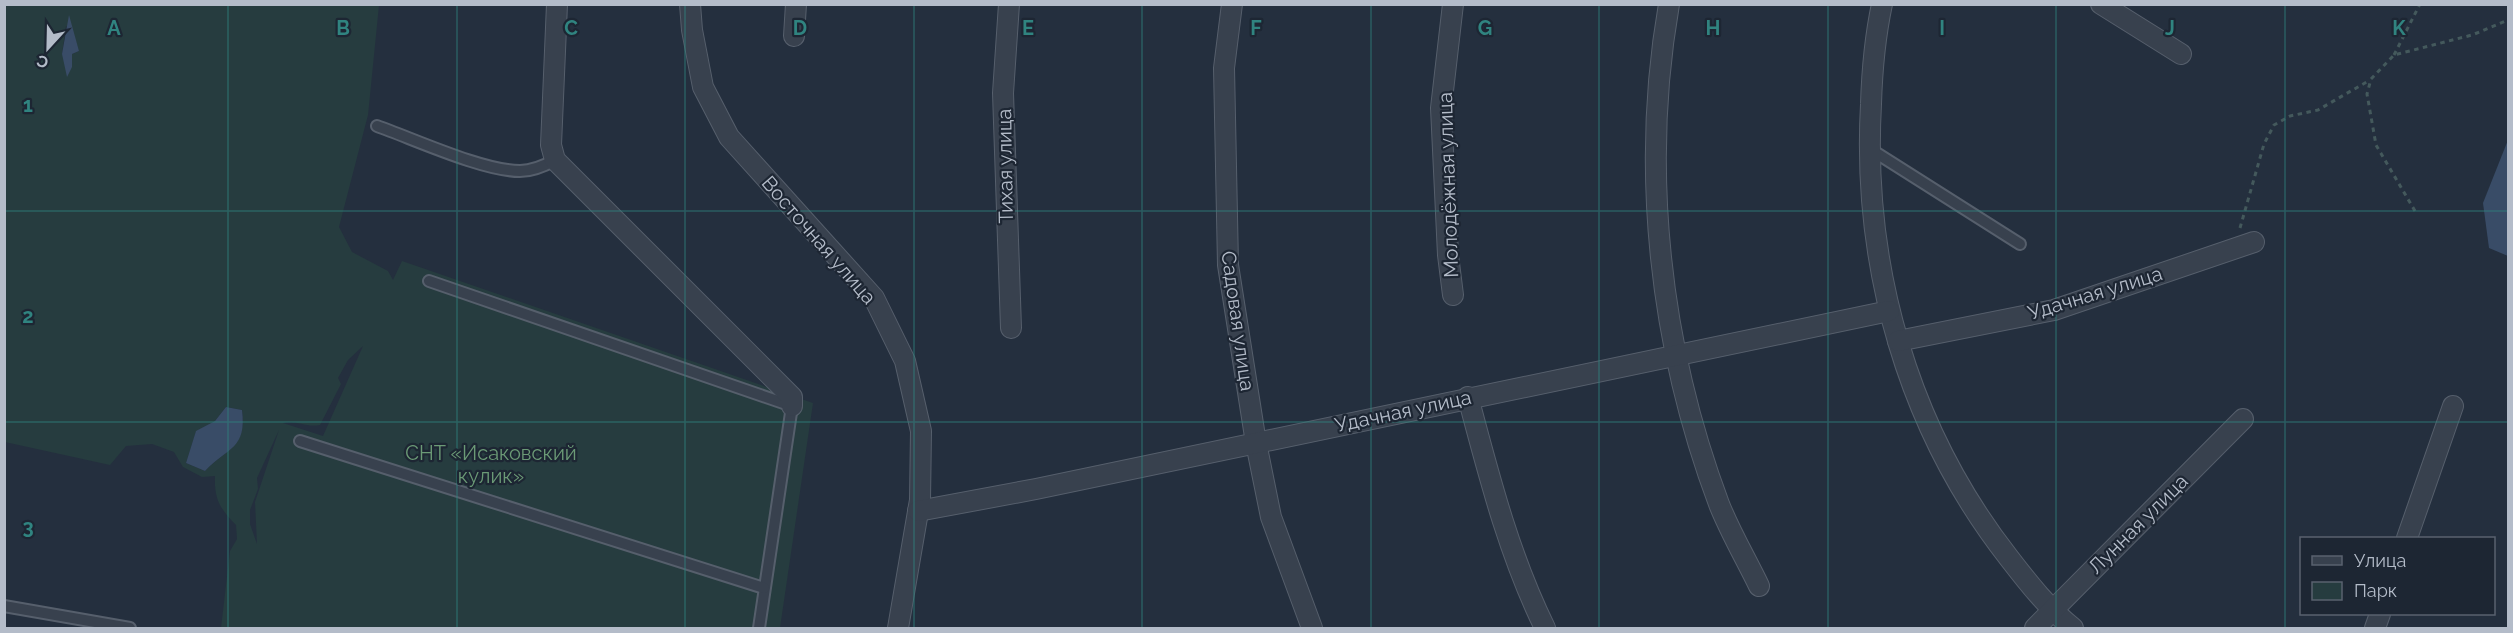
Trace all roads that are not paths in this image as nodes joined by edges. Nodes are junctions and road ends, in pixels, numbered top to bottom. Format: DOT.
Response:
graph roads {
  1 [pos="557,4"];
  2 [pos="690,4"];
  3 [pos="796,4"];
  4 [pos="1009,4"];
  5 [pos="1232,4"];
  6 [pos="1453,4"];
  7 [pos="1670,4"];
  8 [pos="1882,4"];
  9 [pos="2101,4"];
  10 [pos="794,36"];
  11 [pos="2181,54"];
  12 [pos="377,126"];
  13 [pos="1870,149"];
  14 [pos="555,160"];
  15 [pos="2254,242"];
  16 [pos="2020,244"];
  17 [pos="429,281"];
  18 [pos="1454,295"];
  19 [pos="1889,310"];
  20 [pos="1011,328"];
  21 [pos="1898,340"];
  22 [pos="1675,354"];
  23 [pos="1468,397"];
  24 [pos="2453,405"];
  25 [pos="792,406"];
  26 [pos="2243,419"];
  27 [pos="300,441"];
  28 [pos="1256,443"];
  29 [pos="918,511"];
  30 [pos="2407,537"];
  31 [pos="1759,586"];
  32 [pos="764,588"];
  33 [pos="4,606"];
  34 [pos="2052,611"];
  35 [pos="130,628"];
  36 [pos="759,628"];
  37 [pos="898,628"];
  38 [pos="1312,628"];
  39 [pos="1545,628"];
  40 [pos="2034,628"];
  41 [pos="2073,628"];
  1 -- 14 [label="street"];
  2 -- 29 [label="street, Восточная улица"];
  3 -- 10 [label="street"];
  4 -- 20 [label="street, Тихая улица"];
  5 -- 28 [label="street, Садовая улица"];
  6 -- 18 [label="street, Молодёжная улица"];
  7 -- 22 [label="street"];
  8 -- 13 [label="street"];
  9 -- 11 [label="street"];
  12 -- 14 [label="lane"];
  13 -- 16 [label="lane"];
  13 -- 19 [label="street"];
  14 -- 25 [label="street"];
  15 -- 21 [label="street, Удачная улица"];
  17 -- 25 [label="lane"];
  19 -- 21 [label="street"];
  19 -- 22 [label="street, Удачная улица"];
  21 -- 34 [label="street"];
  22 -- 23 [label="street, Удачная улица"];
  22 -- 31 [label="street"];
  23 -- 28 [label="street, Удачная улица"];
  23 -- 39 [label="street"];
  24 -- 30 [label="street"];
  25 -- 32 [label="lane"];
  26 -- 34 [label="street, Лунная улица"];
  27 -- 32 [label="lane"];
  28 -- 29 [label="street, Удачная улица"];
  28 -- 38 [label="street, Садовая улица"];
  29 -- 37 [label="street, Восточная улица"];
  32 -- 36 [label="lane"];
  33 -- 35 [label="lane"];
  34 -- 40 [label="street, Лунная улица"];
  34 -- 41 [label="street"];
}
